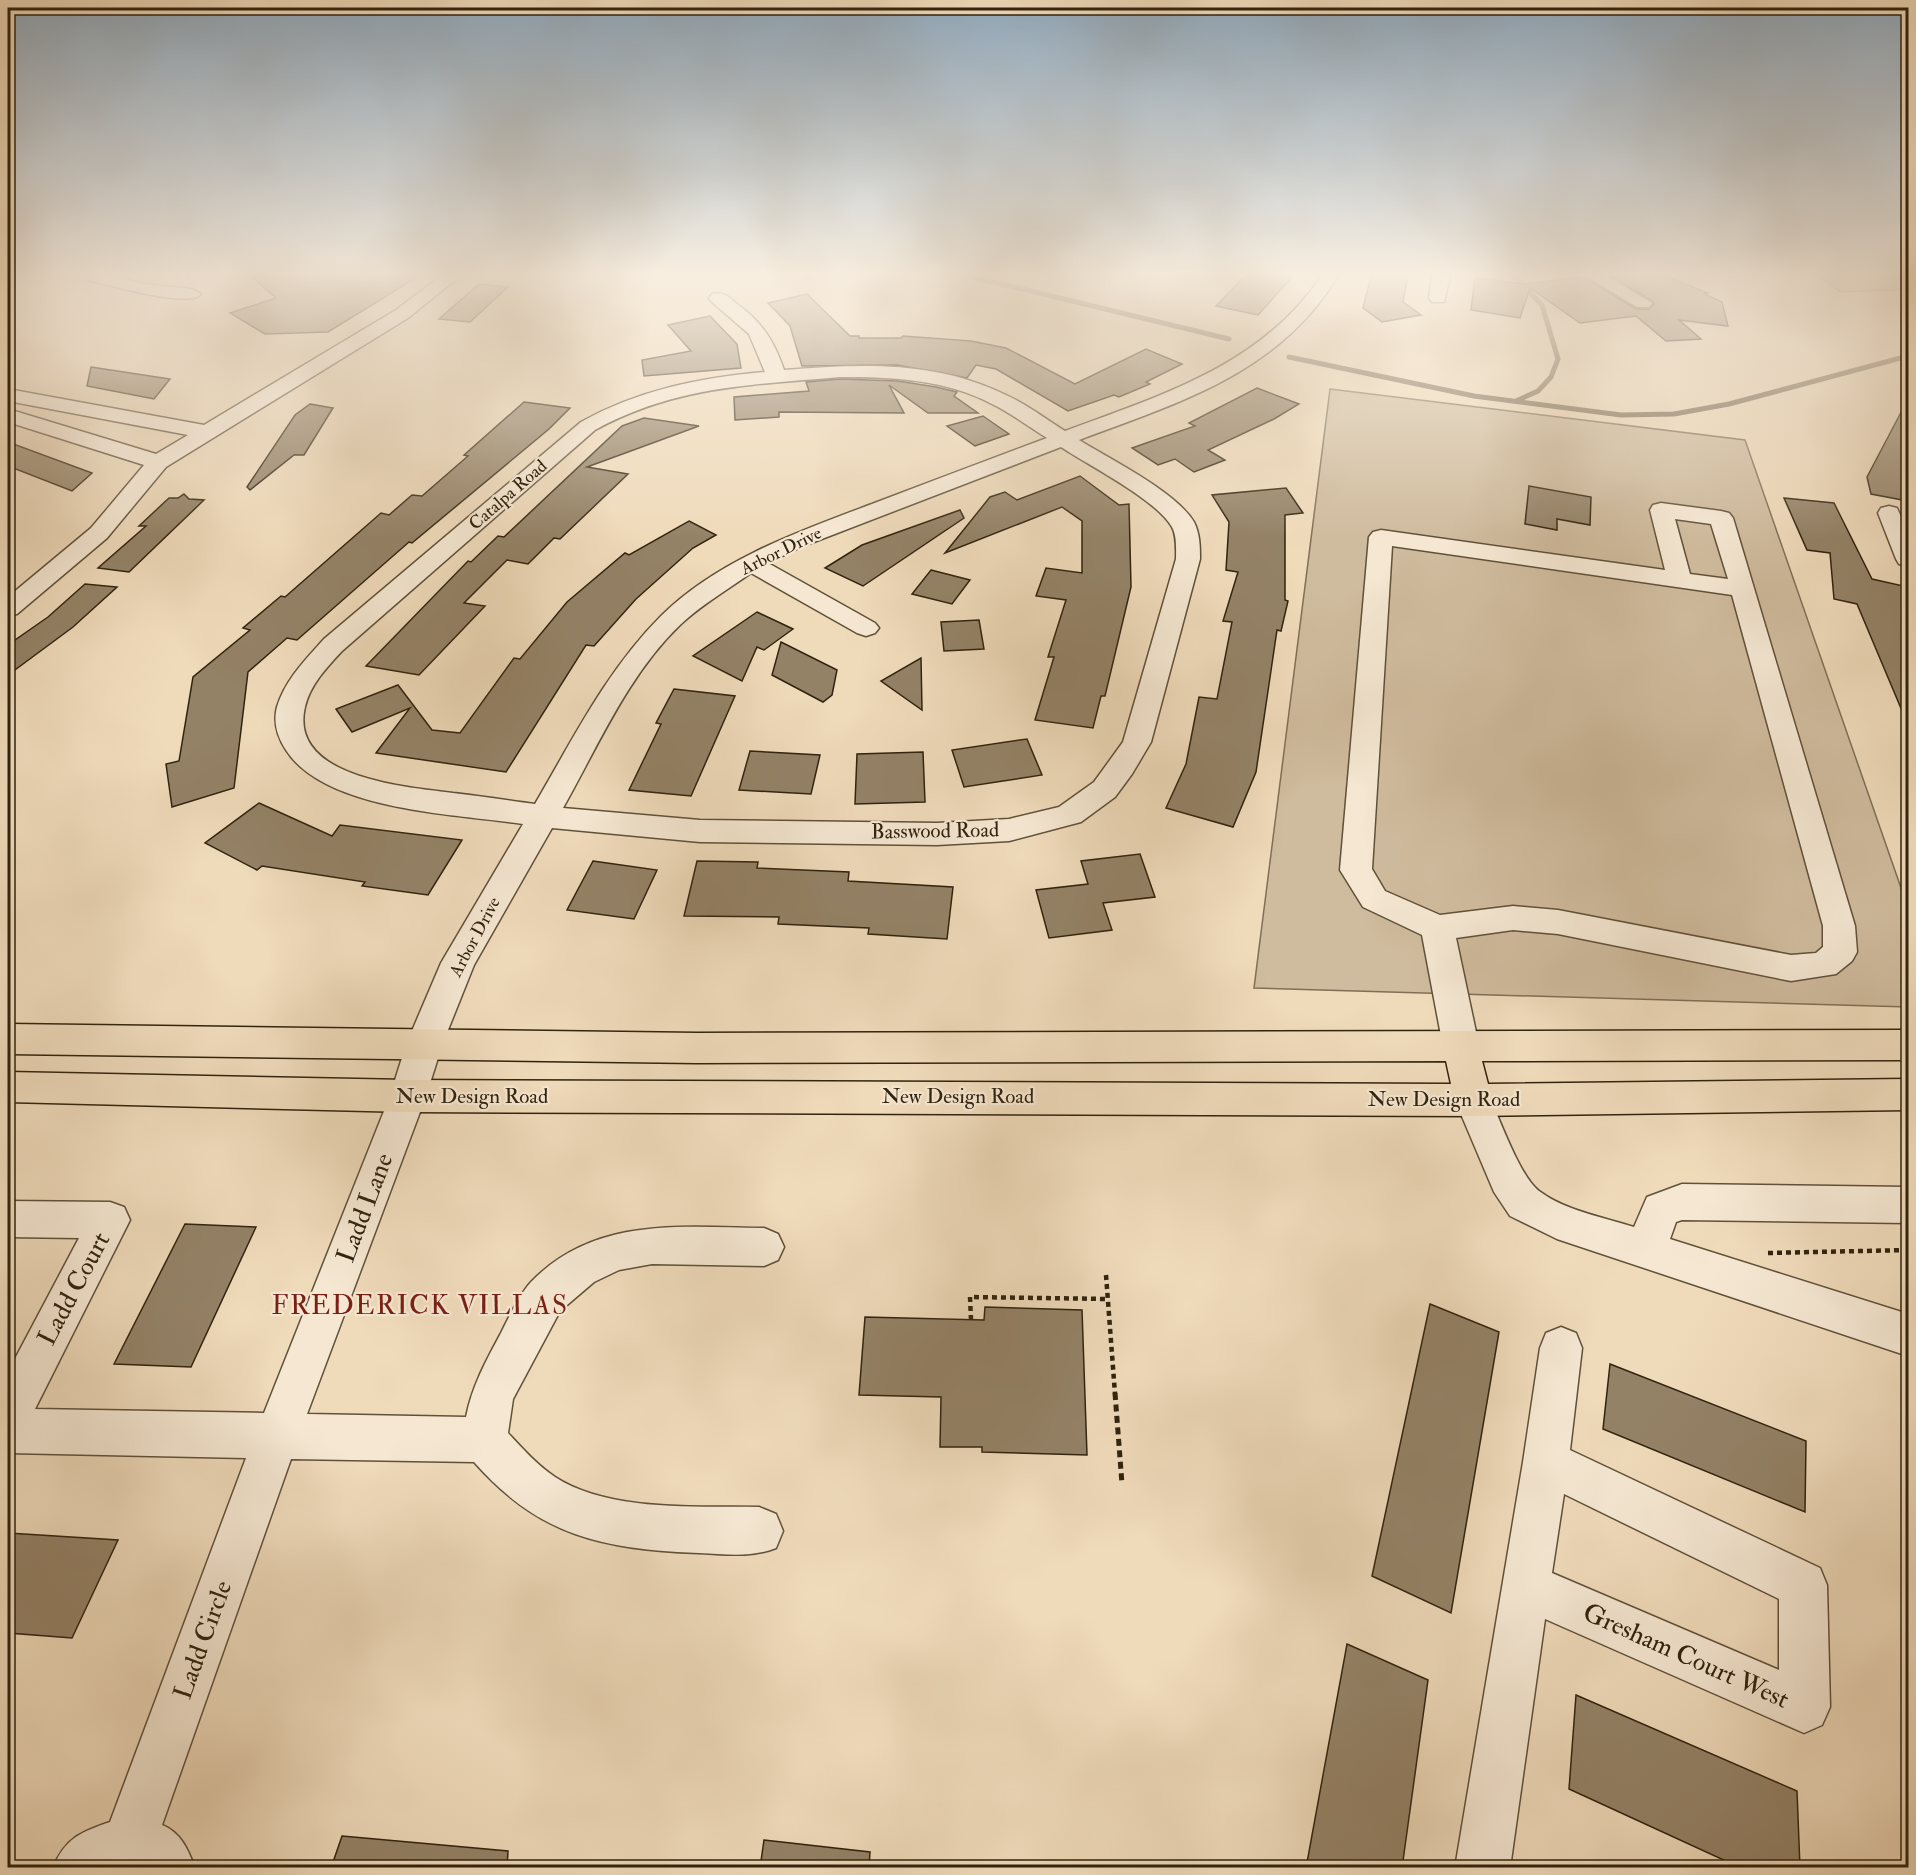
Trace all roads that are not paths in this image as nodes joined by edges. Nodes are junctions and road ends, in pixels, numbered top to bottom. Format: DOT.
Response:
graph roads {
  1 [pos="321,364"];
  2 [pos="772,364"];
  3 [pos="1239,364"];
  4 [pos="777,377"];
  5 [pos="8,395"];
  6 [pos="8,416"];
  7 [pos="209,432"];
  8 [pos="1064,440"];
  9 [pos="158,462"];
  10 [pos="1889,513"];
  11 [pos="1908,559"];
  12 [pos="750,564"];
  13 [pos="1680,580"];
  14 [pos="1743,589"];
  15 [pos="12,602"];
  16 [pos="866,628"];
  17 [pos="542,817"];
  18 [pos="1437,928"];
  19 [pos="8,1039"];
  20 [pos="424,1045"];
  21 [pos="1908,1045"];
  22 [pos="1461,1046"];
  23 [pos="8,1087"];
  24 [pos="1908,1095"];
  25 [pos="408,1096"];
  26 [pos="1473,1100"];
  27 [pos="1908,1206"];
  28 [pos="8,1219"];
  29 [pos="764,1247"];
  30 [pos="1645,1251"];
  31 [pos="1908,1335"];
  32 [pos="1561,1348"];
  33 [pos="8,1416"];
  34 [pos="8,1431"];
  35 [pos="277,1437"];
  36 [pos="484,1440"];
  37 [pos="1546,1462"];
  38 [pos="759,1531"];
  39 [pos="1526,1586"];
  40 [pos="149,1855"];
  41 [pos="80,1868"];
  42 [pos="1482,1868"];
  1 -- 7 [label="street"];
  2 -- 4 [label="street"];
  3 -- 8 [label="street, Arbor Drive"];
  4 -- 8 [label="street, Catalpa Road"];
  4 -- 17 [label="street, Catalpa Road"];
  5 -- 7 [label="street"];
  6 -- 9 [label="street"];
  7 -- 9 [label="street"];
  8 -- 12 [label="street, Arbor Drive"];
  8 -- 17 [label="street, Basswood Road"];
  9 -- 15 [label="street"];
  10 -- 11 [label="street"];
  12 -- 16 [label="street"];
  12 -- 17 [label="street, Arbor Drive"];
  13 -- 14 [label="street"];
  13 -- 14 [label="street"];
  13 -- 18 [label="street"];
  14 -- 18 [label="street"];
  17 -- 20 [label="street, Arbor Drive"];
  18 -- 22 [label="street"];
  19 -- 20 [label="main road"];
  20 -- 22 [label="main road"];
  20 -- 25 [label="street, Ladd Lane"];
  21 -- 22 [label="main road"];
  22 -- 26 [label="main road"];
  23 -- 25 [label="main road, New Design Road"];
  24 -- 26 [label="main road, New Design Road"];
  25 -- 26 [label="main road, New Design Road"];
  25 -- 35 [label="street, Ladd Lane"];
  26 -- 30 [label="street"];
  27 -- 30 [label="street"];
  28 -- 33 [label="street, Ladd Court"];
  29 -- 36 [label="street"];
  30 -- 31 [label="street"];
  32 -- 37 [label="street"];
  34 -- 35 [label="street"];
  35 -- 36 [label="street"];
  35 -- 40 [label="street, Ladd Circle"];
  36 -- 38 [label="street"];
  37 -- 39 [label="street"];
  37 -- 39 [label="street, Gresham Court West"];
  39 -- 42 [label="street"];
  40 -- 41 [label="street, Ladd Circle"];
}
